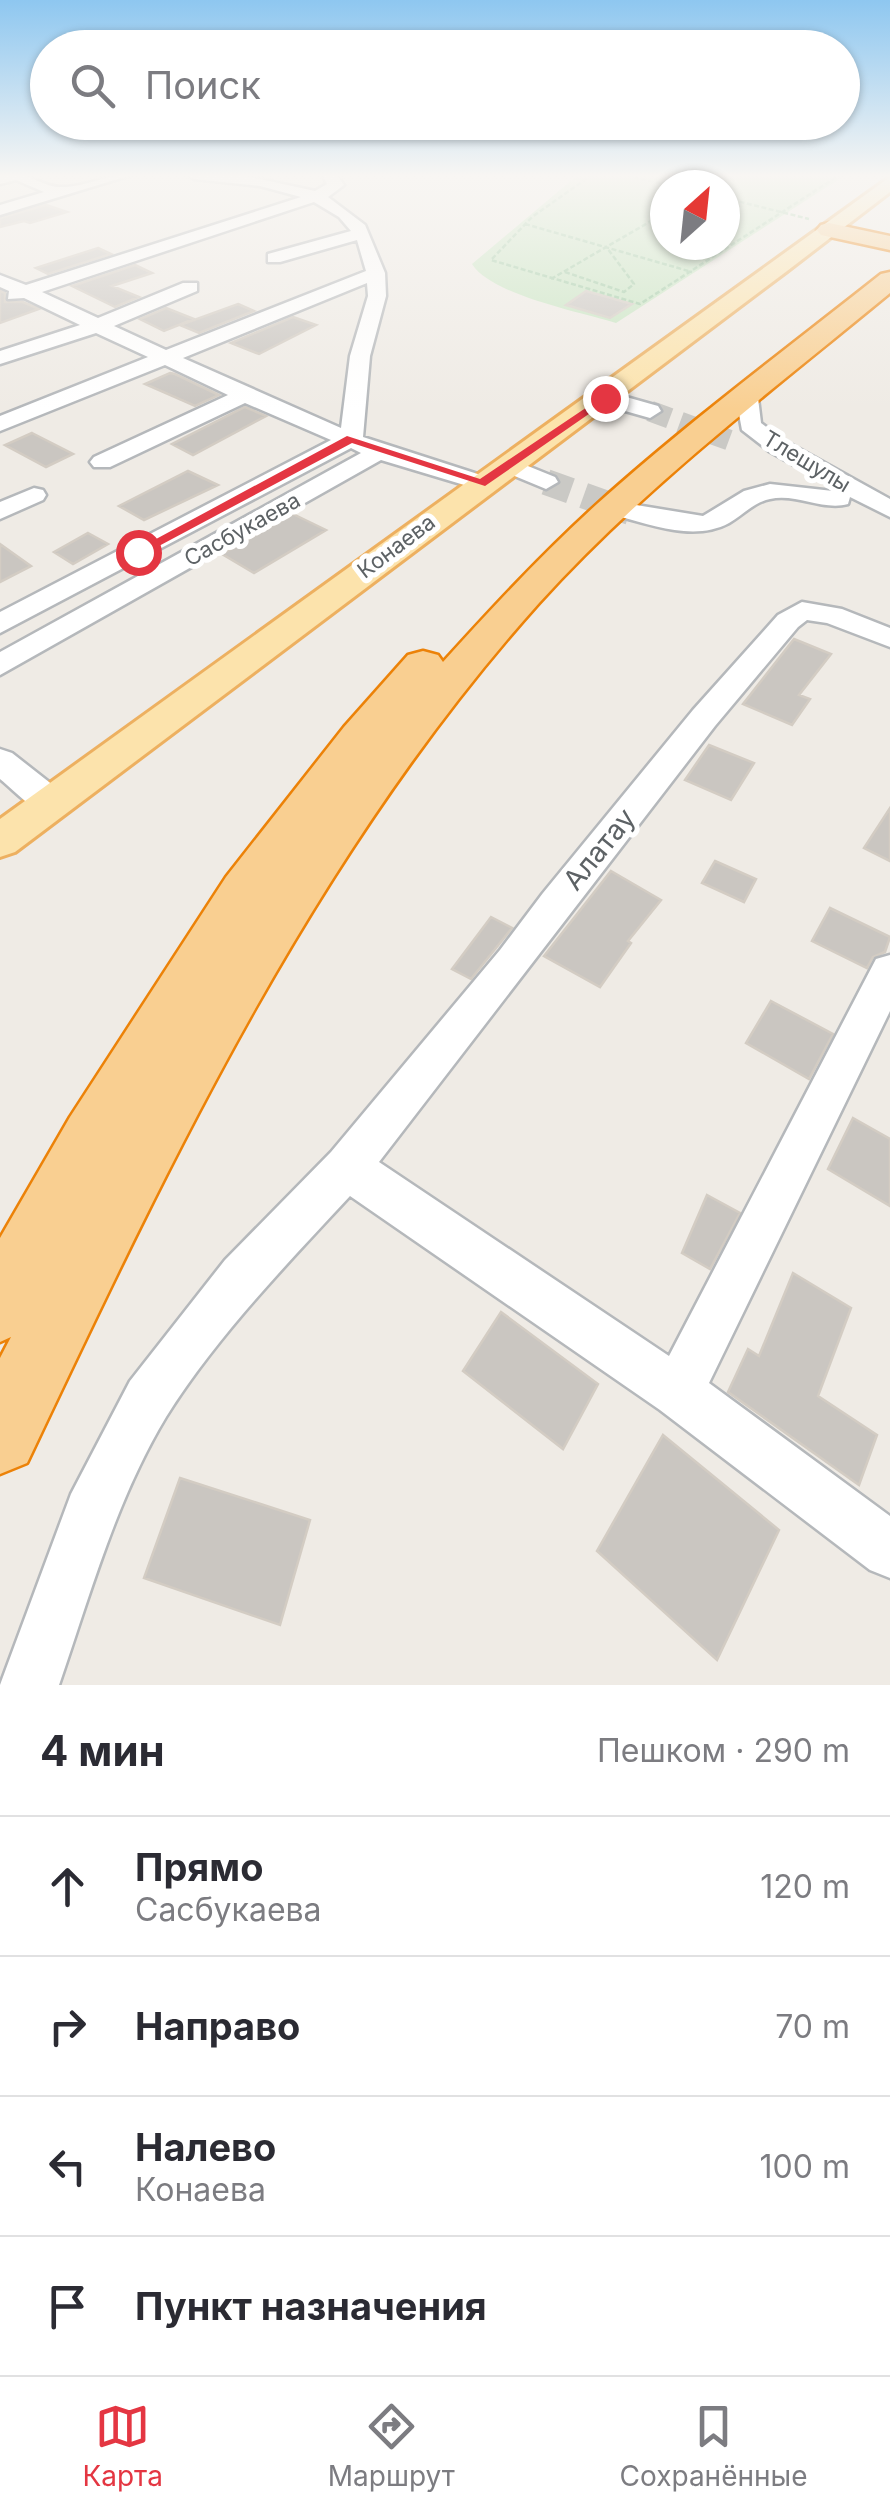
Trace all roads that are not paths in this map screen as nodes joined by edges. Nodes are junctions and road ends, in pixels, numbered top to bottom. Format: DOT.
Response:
graph roads {
  1 [pos="146,253"];
  2 [pos="293,253"];
  3 [pos="369,253"];
  4 [pos="798,253"];
  5 [pos="888,253"];
  6 [pos="274,258"];
  7 [pos="376,272"];
  8 [pos="0,280"];
  9 [pos="890,280"];
  10 [pos="190,288"];
  11 [pos="26,292"];
  12 [pos="0,301"];
  13 [pos="99,324"];
  14 [pos="164,357"];
  15 [pos="0,358"];
  16 [pos="245,394"];
  17 [pos="605,398"];
  18 [pos="650,412"];
  19 [pos="738,419"];
  20 [pos="0,424"];
  21 [pos="351,439"];
  22 [pos="379,452"];
  23 [pos="102,462"];
  24 [pos="508,465"];
  25 [pos="546,482"];
  26 [pos="481,483"];
  27 [pos="34,495"];
  28 [pos="838,499"];
  29 [pos="889,508"];
  30 [pos="0,511"];
  31 [pos="630,512"];
  32 [pos="0,624"];
  33 [pos="890,638"];
  34 [pos="0,664"];
  35 [pos="0,760"];
  36 [pos="52,802"];
  37 [pos="0,841"];
  38 [pos="890,972"];
  39 [pos="347,1166"];
  40 [pos="0,1306"];
  41 [pos="678,1392"];
  42 [pos="0,1436"];
  43 [pos="890,1550"];
  44 [pos="28,1685"];
  1 -- 11 [label="street"];
  2 -- 6 [label="street"];
  3 -- 7 [label="street"];
  4 -- 17 [label="main road, Конаева"];
  5 -- 40 [label="highway"];
  7 -- 14 [label="street"];
  7 -- 21 [label="street"];
  8 -- 11 [label="street"];
  9 -- 19 [label="highway"];
  10 -- 13 [label="street"];
  11 -- 12 [label="street"];
  11 -- 13 [label="street"];
  13 -- 14 [label="street"];
  13 -- 15 [label="street"];
  14 -- 16 [label="street"];
  14 -- 20 [label="street"];
  16 -- 21 [label="street"];
  16 -- 23 [label="street"];
  17 -- 18 [label="street"];
  17 -- 24 [label="main road, Конаева"];
  19 -- 28 [label="street"];
  19 -- 29 [label="street, Тлешулы"];
  19 -- 42 [label="highway"];
  21 -- 22 [label="street"];
  21 -- 32 [label="street, Сасбукаева"];
  22 -- 26 [label="street"];
  22 -- 34 [label="street, Сасбукаева"];
  24 -- 25 [label="street"];
  24 -- 26 [label="main road, Конаева"];
  26 -- 36 [label="main road, Конаева"];
  27 -- 30 [label="street"];
  28 -- 29 [label="street"];
  28 -- 31 [label="street"];
  33 -- 39 [label="street, Алатау"];
  35 -- 36 [label="street"];
  36 -- 37 [label="main road, Конаева"];
  38 -- 41 [label="street"];
  39 -- 41 [label="street"];
  39 -- 44 [label="street, Алатау"];
  41 -- 43 [label="street"];
}
